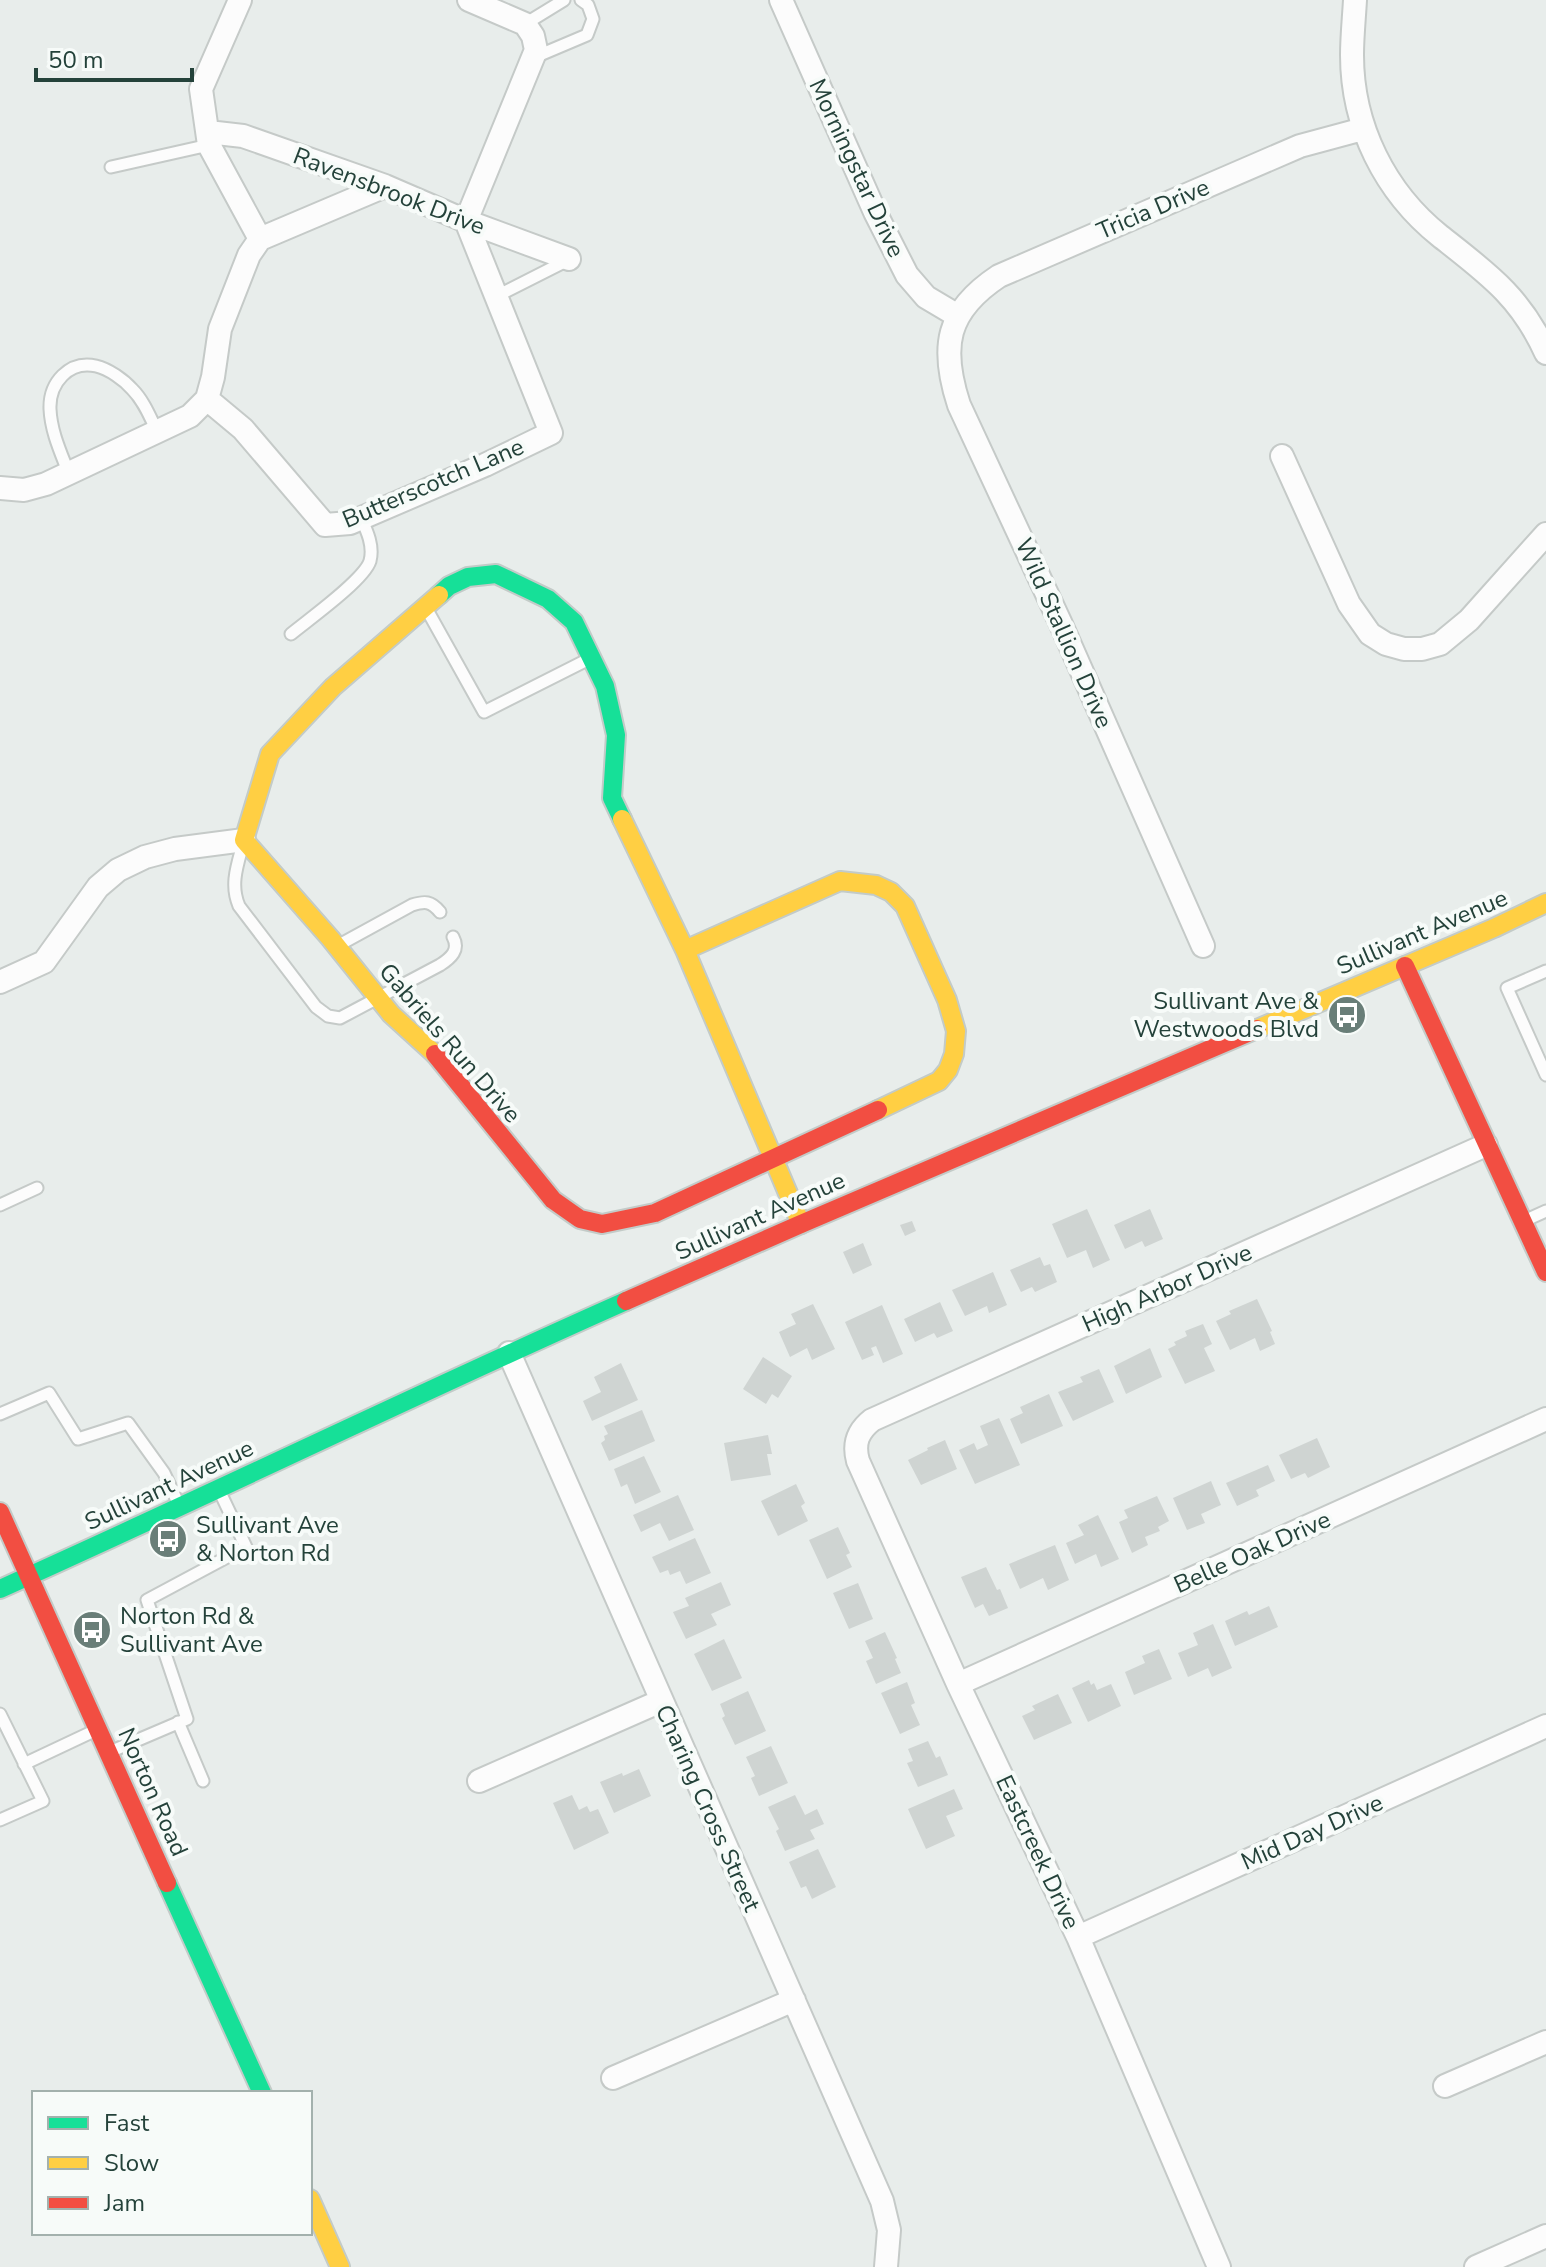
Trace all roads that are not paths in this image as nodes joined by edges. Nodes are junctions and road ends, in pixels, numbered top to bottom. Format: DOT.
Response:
graph roads {
  1 [pos="240,0"];
  2 [pos="469,0"];
  3 [pos="564,0"];
  4 [pos="581,0"];
  5 [pos="781,0"];
  6 [pos="1355,0"];
  7 [pos="525,24"];
  8 [pos="534,57"];
  9 [pos="1363,129"];
  10 [pos="208,139"];
  11 [pos="111,167"];
  12 [pos="385,186"];
  13 [pos="466,221"];
  14 [pos="260,239"];
  15 [pos="569,259"];
  16 [pos="497,296"];
  17 [pos="958,316"];
  18 [pos="1544,342"];
  19 [pos="207,399"];
  20 [pos="157,431"];
  21 [pos="1282,456"];
  22 [pos="69,474"];
  23 [pos="0,488"];
  24 [pos="361,518"];
  25 [pos="1546,534"];
  26 [pos="425,607"];
  27 [pos="291,634"];
  28 [pos="591,658"];
  29 [pos="244,840"];
  30 [pos="1546,903"];
  31 [pos="440,912"];
  32 [pos="453,937"];
  33 [pos="1203,946"];
  34 [pos="337,947"];
  35 [pos="685,950"];
  36 [pos="1405,966"];
  37 [pos="1546,971"];
  38 [pos="0,982"];
  39 [pos="378,997"];
  40 [pos="1546,1075"];
  41 [pos="1486,1145"];
  42 [pos="773,1157"];
  43 [pos="37,1188"];
  44 [pos="0,1205"];
  45 [pos="1546,1211"];
  46 [pos="1523,1221"];
  47 [pos="801,1224"];
  48 [pos="1546,1272"];
  49 [pos="509,1353"];
  50 [pos="0,1414"];
  51 [pos="1546,1419"];
  52 [pos="857,1439"];
  53 [pos="219,1489"];
  54 [pos="181,1508"];
  55 [pos="0,1512"];
  56 [pos="30,1576"];
  57 [pos="0,1589"];
  58 [pos="958,1684"];
  59 [pos="661,1701"];
  60 [pos="0,1714"];
  61 [pos="178,1722"];
  62 [pos="1546,1726"];
  63 [pos="98,1729"];
  64 [pos="108,1753"];
  65 [pos="24,1764"];
  66 [pos="203,1781"];
  67 [pos="479,1781"];
  68 [pos="0,1820"];
  69 [pos="1078,1937"];
  70 [pos="794,2000"];
  71 [pos="1546,2042"];
  72 [pos="613,2078"];
  73 [pos="1445,2086"];
  74 [pos="261,2091"];
  75 [pos="312,2204"];
  76 [pos="1546,2236"];
  77 [pos="340,2267"];
  78 [pos="886,2267"];
  79 [pos="1219,2267"];
  80 [pos="1476,2267"];
  1 -- 10 [label="street"];
  2 -- 7 [label="street"];
  3 -- 7 [label="lane"];
  4 -- 8 [label="lane"];
  5 -- 17 [label="street, Morningstar Drive"];
  6 -- 9 [label="street"];
  7 -- 8 [label="street"];
  8 -- 13 [label="street"];
  9 -- 17 [label="street, Tricia Drive"];
  9 -- 18 [label="street"];
  10 -- 11 [label="lane"];
  10 -- 12 [label="street, Ravensbrook Drive"];
  10 -- 14 [label="street"];
  12 -- 13 [label="street, Ravensbrook Drive"];
  12 -- 14 [label="street"];
  13 -- 15 [label="street, Ravensbrook Drive"];
  13 -- 16 [label="street, Butterscotch Lane"];
  14 -- 19 [label="street"];
  15 -- 16 [label="lane"];
  16 -- 24 [label="street, Butterscotch Lane"];
  17 -- 33 [label="street, Wild Stallion Drive"];
  19 -- 20 [label="street"];
  19 -- 24 [label="street, Butterscotch Lane"];
  20 -- 22 [label="street"];
  20 -- 22 [label="lane"];
  21 -- 25 [label="street"];
  22 -- 23 [label="street"];
  24 -- 27 [label="lane"];
  26 -- 28 [label="street"];
  26 -- 28 [label="lane"];
  26 -- 29 [label="street"];
  28 -- 35 [label="street"];
  29 -- 34 [label="street, Gabriels Run Drive"];
  29 -- 38 [label="street"];
  29 -- 39 [label="lane"];
  30 -- 36 [label="street, Sullivant Avenue"];
  31 -- 34 [label="lane"];
  32 -- 39 [label="lane"];
  34 -- 39 [label="street, Gabriels Run Drive"];
  35 -- 42 [label="street"];
  35 -- 42 [label="street, Gabriels Run Drive"];
  36 -- 41 [label="street"];
  36 -- 47 [label="street, Sullivant Avenue"];
  37 -- 40 [label="lane"];
  39 -- 42 [label="street, Gabriels Run Drive"];
  41 -- 46 [label="street"];
  41 -- 52 [label="street, High Arbor Drive"];
  42 -- 47 [label="street"];
  43 -- 44 [label="lane"];
  45 -- 46 [label="lane"];
  46 -- 48 [label="street"];
  47 -- 49 [label="street, Sullivant Avenue"];
  49 -- 53 [label="street, Sullivant Avenue"];
  49 -- 59 [label="street, Charing Cross Street"];
  50 -- 54 [label="lane"];
  51 -- 58 [label="street, Belle Oak Drive"];
  52 -- 58 [label="street, Eastcreek Drive"];
  53 -- 54 [label="street, Sullivant Avenue"];
  53 -- 61 [label="lane"];
  54 -- 56 [label="street, Sullivant Avenue"];
  55 -- 56 [label="street, Norton Road"];
  56 -- 57 [label="street, Sullivant Avenue"];
  56 -- 63 [label="street, Norton Road"];
  58 -- 69 [label="street, Eastcreek Drive"];
  59 -- 67 [label="street"];
  59 -- 70 [label="street, Charing Cross Street"];
  60 -- 65 [label="lane"];
  61 -- 64 [label="lane"];
  61 -- 66 [label="lane"];
  62 -- 69 [label="street, Mid Day Drive"];
  63 -- 64 [label="street, Norton Road"];
  63 -- 65 [label="lane"];
  64 -- 74 [label="street, Norton Road"];
  65 -- 68 [label="lane"];
  69 -- 79 [label="street, Eastcreek Drive"];
  70 -- 72 [label="street"];
  70 -- 78 [label="street, Charing Cross Street"];
  71 -- 73 [label="street"];
  75 -- 77 [label="street"];
  76 -- 80 [label="street"];
}
